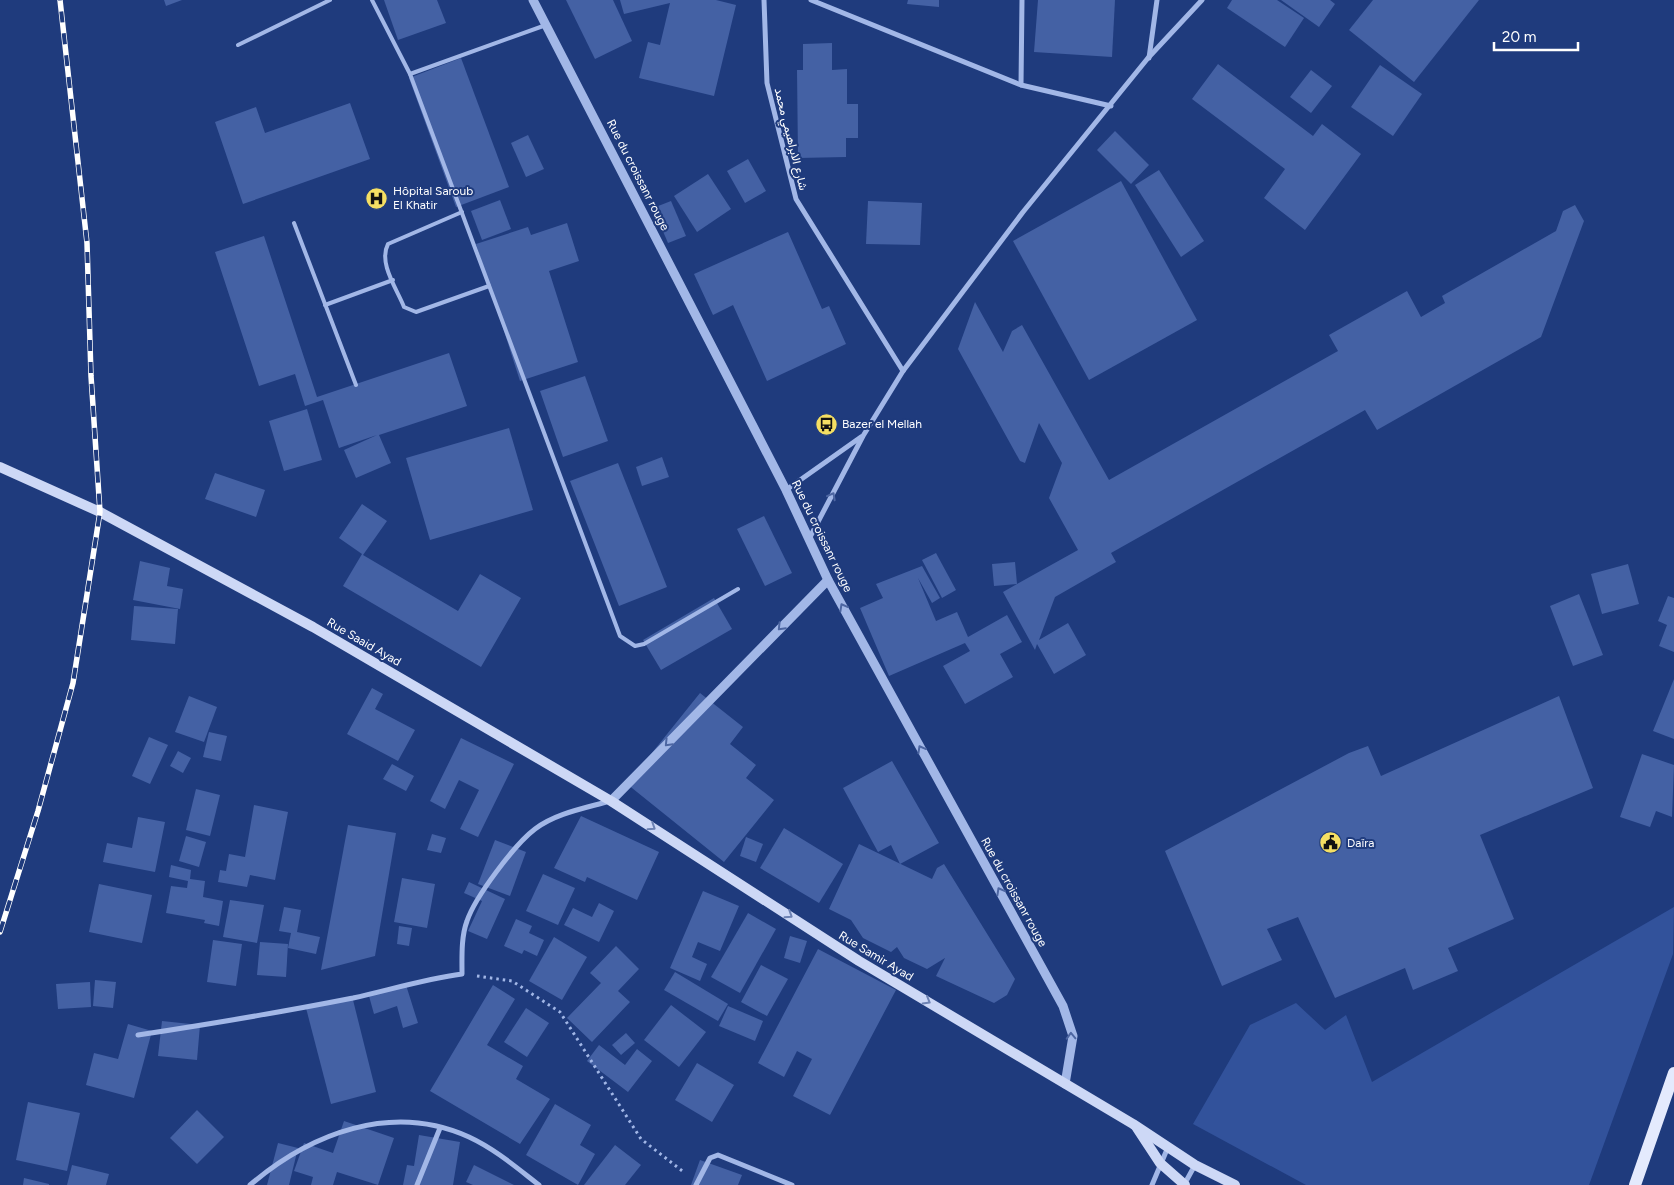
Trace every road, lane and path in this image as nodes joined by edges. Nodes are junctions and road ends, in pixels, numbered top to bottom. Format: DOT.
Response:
graph roads {
  1 [pos="330,0"];
  2 [pos="372,0"];
  3 [pos="533,0"];
  4 [pos="764,0"];
  5 [pos="811,0"];
  6 [pos="1022,0"];
  7 [pos="1157,0"];
  8 [pos="1202,0"];
  9 [pos="546,25"];
  10 [pos="238,45"];
  11 [pos="1148,58"];
  12 [pos="410,74"];
  13 [pos="1021,85"];
  14 [pos="1111,106"];
  15 [pos="462,212"];
  16 [pos="294,223"];
  17 [pos="393,280"];
  18 [pos="489,286"];
  19 [pos="325,305"];
  20 [pos="903,371"];
  21 [pos="356,385"];
  22 [pos="863,436"];
  23 [pos="0,467"];
  24 [pos="786,490"];
  25 [pos="809,539"];
  26 [pos="828,580"];
  27 [pos="738,589"];
  28 [pos="612,800"];
  29 [pos="462,974"];
  30 [pos="138,1035"];
  31 [pos="1674,1072"];
  32 [pos="1065,1084"];
  33 [pos="1133,1124"];
  34 [pos="440,1128"];
  35 [pos="1168,1147"];
  36 [pos="1160,1163"];
  37 [pos="1195,1165"];
  38 [pos="696,1183"];
  39 [pos="250,1185"];
  40 [pos="417,1185"];
  41 [pos="539,1185"];
  42 [pos="792,1185"];
  43 [pos="1152,1185"];
  44 [pos="1184,1185"];
  45 [pos="1235,1185"];
  46 [pos="1635,1185"];
  1 -- 10 [label="lane"];
  2 -- 12 [label="lane"];
  3 -- 9 [label="street, Rue du croissanr rouge"];
  4 -- 20 [label="street, شارع الابراهيمي محمد"];
  5 -- 13 [label="street"];
  6 -- 13 [label="street"];
  7 -- 11 [label="street"];
  8 -- 11 [label="street"];
  9 -- 12 [label="lane"];
  9 -- 24 [label="street, Rue du croissanr rouge"];
  11 -- 14 [label="street"];
  12 -- 15 [label="lane"];
  13 -- 14 [label="street"];
  14 -- 20 [label="street"];
  15 -- 17 [label="lane"];
  15 -- 18 [label="lane"];
  16 -- 19 [label="lane"];
  17 -- 18 [label="lane"];
  17 -- 19 [label="lane"];
  18 -- 27 [label="lane"];
  19 -- 21 [label="lane"];
  20 -- 22 [label="street"];
  22 -- 24 [label="street"];
  25 -- 22 [label="street, one-way"];
  23 -- 28 [label="main road, Rue Saaid Ayad"];
  24 -- 25 [label="street, Rue du croissanr rouge"];
  25 -- 26 [label="street, Rue du croissanr rouge"];
  26 -- 28 [label="street, one-way"];
  32 -- 26 [label="street, Rue du croissanr rouge, one-way"];
  28 -- 29 [label="street"];
  28 -- 32 [label="main road, Rue Samir Ayad, one-way"];
  29 -- 30 [label="street"];
  29 -- 38 [label="path"];
  31 -- 46 [label="main road"];
  32 -- 33 [label="main road, Rue Samir Ayad"];
  33 -- 35 [label="main road, Rue Samir Ayad"];
  33 -- 36 [label="main road, Rue Samir Ayad"];
  34 -- 39 [label="street"];
  34 -- 40 [label="street"];
  34 -- 41 [label="street"];
  35 -- 36 [label="street"];
  35 -- 37 [label="main road, Rue Samir Ayad"];
  36 -- 43 [label="street"];
  36 -- 44 [label="main road, Rue Samir Ayad"];
  37 -- 44 [label="street"];
  37 -- 45 [label="main road, Rue Samir Ayad"];
  38 -- 42 [label="street"];
}
